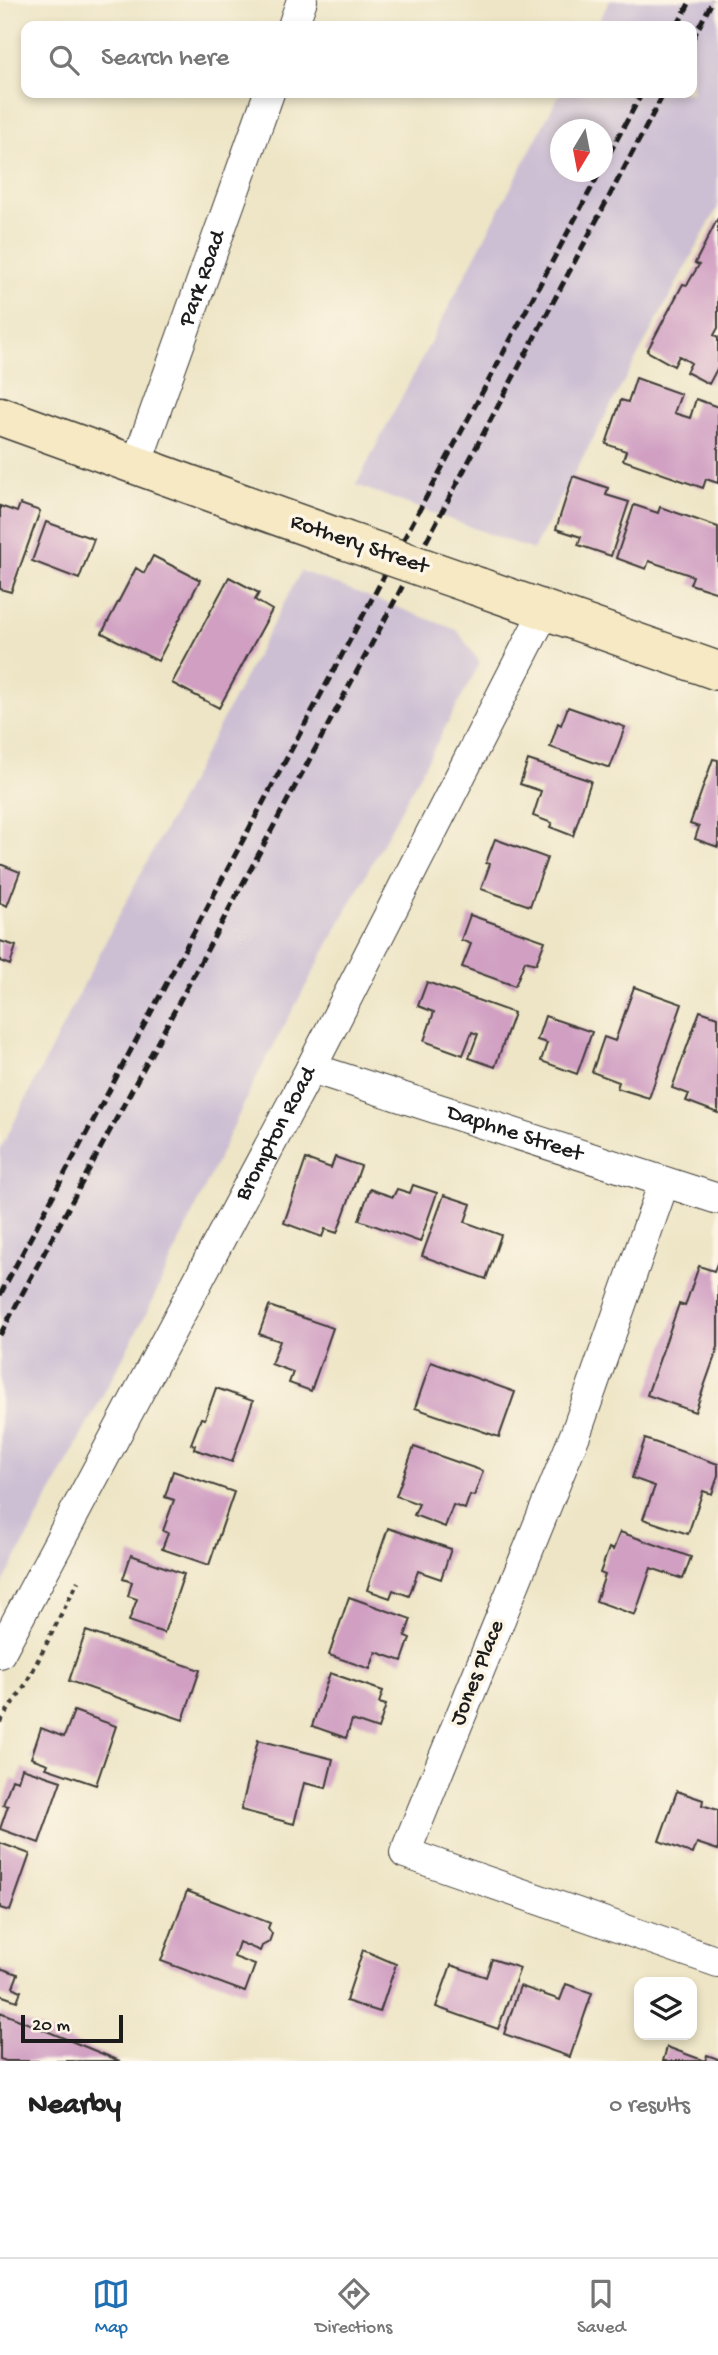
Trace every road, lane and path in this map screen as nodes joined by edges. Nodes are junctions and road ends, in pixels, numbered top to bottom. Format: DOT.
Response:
graph roads {
  1 [pos="302,0"];
  2 [pos="295,21"];
  3 [pos="267,98"];
  4 [pos="0,416"];
  5 [pos="136,465"];
  6 [pos="545,610"];
  7 [pos="718,671"];
  8 [pos="311,1068"];
  9 [pos="664,1182"];
  10 [pos="718,1199"];
  11 [pos="0,1653"];
  12 [pos="718,1962"];
  1 -- 2 [label="street"];
  3 -- 5 [label="street, Park Road"];
  4 -- 5 [label="main road, Rothery Street"];
  5 -- 6 [label="main road, Rothery Street, bridge"];
  6 -- 7 [label="main road, Rothery Street"];
  6 -- 8 [label="street, Brompton Road"];
  8 -- 9 [label="street, Daphne Street"];
  8 -- 11 [label="street, Brompton Road"];
  9 -- 10 [label="street, Daphne Street"];
  9 -- 12 [label="street, Jones Place"];
}
